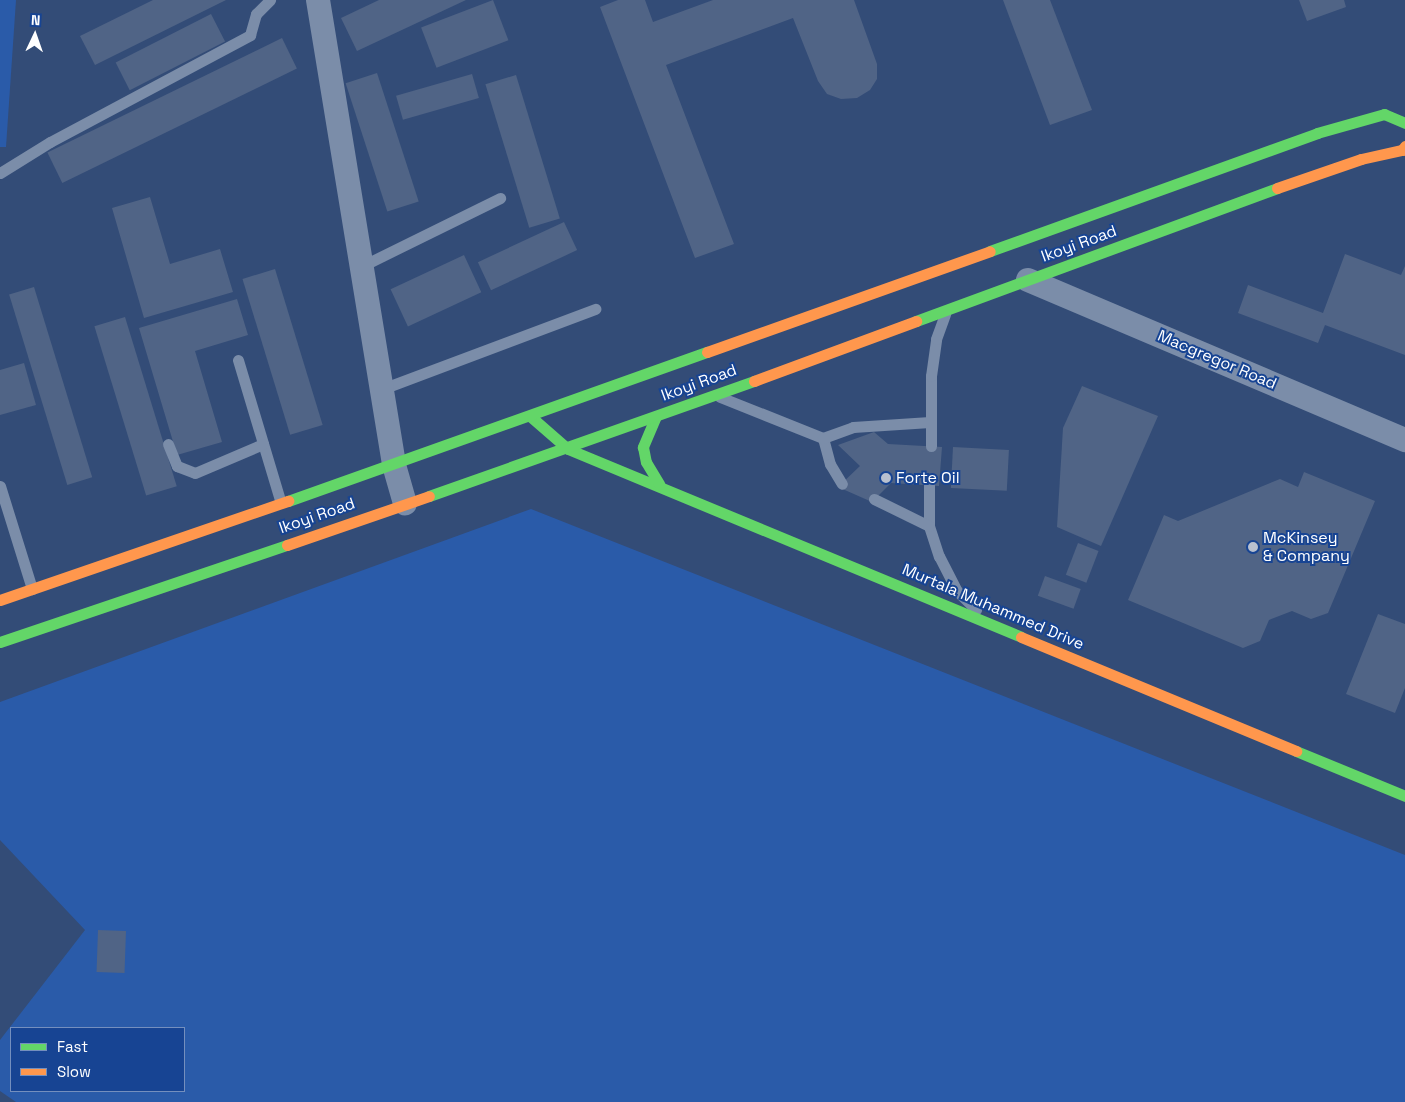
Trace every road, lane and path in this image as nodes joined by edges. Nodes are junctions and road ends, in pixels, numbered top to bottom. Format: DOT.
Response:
graph roads {
  1 [pos="270,0"];
  2 [pos="318,0"];
  3 [pos="1384,114"];
  4 [pos="1405,115"];
  5 [pos="1405,123"];
  6 [pos="1404,149"];
  7 [pos="0,174"];
  8 [pos="500,198"];
  9 [pos="362,266"];
  10 [pos="1028,280"];
  11 [pos="596,309"];
  12 [pos="946,310"];
  13 [pos="238,360"];
  14 [pos="382,389"];
  15 [pos="714,394"];
  16 [pos="530,416"];
  17 [pos="656,416"];
  18 [pos="930,422"];
  19 [pos="823,438"];
  20 [pos="1405,440"];
  21 [pos="168,444"];
  22 [pos="263,444"];
  23 [pos="931,446"];
  24 [pos="568,448"];
  25 [pos="394,465"];
  26 [pos="659,484"];
  27 [pos="842,484"];
  28 [pos="929,485"];
  29 [pos="0,486"];
  30 [pos="874,499"];
  31 [pos="281,503"];
  32 [pos="405,504"];
  33 [pos="929,526"];
  34 [pos="32,589"];
  35 [pos="0,600"];
  36 [pos="991,624"];
  37 [pos="0,642"];
  38 [pos="1405,796"];
  1 -- 7 [label="lane"];
  2 -- 9 [label="street"];
  3 -- 4 [label="main road, Ikoyi Road"];
  3 -- 5 [label="main road"];
  3 -- 16 [label="main road, Ikoyi Road"];
  6 -- 10 [label="main road, Ikoyi Road"];
  8 -- 9 [label="lane"];
  9 -- 14 [label="street"];
  10 -- 12 [label="main road, Ikoyi Road"];
  10 -- 20 [label="street, Macgregor Road"];
  11 -- 14 [label="lane"];
  12 -- 15 [label="main road, Ikoyi Road"];
  12 -- 18 [label="lane"];
  13 -- 22 [label="lane"];
  14 -- 25 [label="street"];
  15 -- 17 [label="main road, Ikoyi Road"];
  15 -- 19 [label="lane"];
  16 -- 24 [label="main road, Murtala Muhammed Drive"];
  16 -- 25 [label="main road, Ikoyi Road"];
  17 -- 24 [label="main road, Ikoyi Road"];
  17 -- 26 [label="main road"];
  18 -- 19 [label="lane"];
  18 -- 23 [label="lane"];
  19 -- 27 [label="lane"];
  21 -- 22 [label="lane"];
  22 -- 31 [label="lane"];
  24 -- 26 [label="main road, Murtala Muhammed Drive"];
  24 -- 32 [label="main road, Ikoyi Road"];
  25 -- 31 [label="main road, Ikoyi Road"];
  25 -- 32 [label="street"];
  26 -- 36 [label="main road, Murtala Muhammed Drive"];
  28 -- 33 [label="lane"];
  29 -- 34 [label="lane"];
  30 -- 33 [label="lane"];
  31 -- 34 [label="main road, Ikoyi Road"];
  32 -- 37 [label="main road, Ikoyi Road"];
  33 -- 36 [label="lane"];
  34 -- 35 [label="main road, Ikoyi Road"];
  36 -- 38 [label="main road, Murtala Muhammed Drive"];
}
